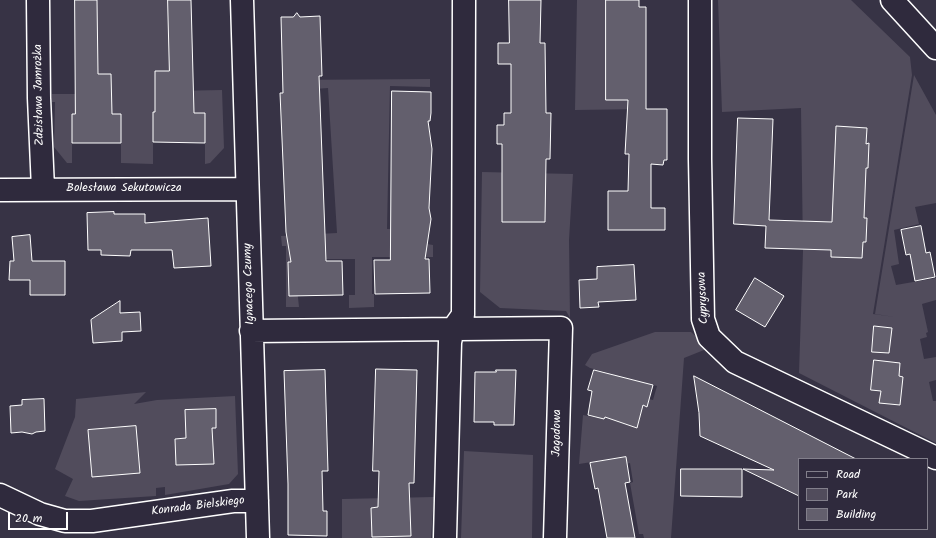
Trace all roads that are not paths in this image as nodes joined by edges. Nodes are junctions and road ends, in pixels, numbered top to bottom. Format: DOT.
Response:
graph roads {
  1 [pos="38,0"];
  2 [pos="242,0"];
  3 [pos="464,0"];
  4 [pos="700,0"];
  5 [pos="892,0"];
  6 [pos="936,48"];
  7 [pos="43,189"];
  8 [pos="247,189"];
  9 [pos="0,190"];
  10 [pos="561,328"];
  11 [pos="452,329"];
  12 [pos="251,331"];
  13 [pos="936,458"];
  14 [pos="0,495"];
  15 [pos="257,500"];
  16 [pos="258,538"];
  17 [pos="445,538"];
  18 [pos="555,538"];
  1 -- 7 [label="street, Zdzisława Jamrożka"];
  2 -- 8 [label="street, Ignacego Czumy"];
  3 -- 11 [label="street"];
  4 -- 13 [label="street, Cyprysowa"];
  5 -- 6 [label="street"];
  7 -- 8 [label="street, Bolesława Sekutowicza"];
  7 -- 9 [label="street, Bolesława Sekutowicza"];
  8 -- 12 [label="street, Ignacego Czumy"];
  10 -- 11 [label="street, Ignacego Czumy"];
  10 -- 18 [label="street, Jagodowa"];
  11 -- 12 [label="street, Ignacego Czumy"];
  11 -- 17 [label="street"];
  12 -- 15 [label="street"];
  14 -- 15 [label="street, Konrada Bielskiego"];
  15 -- 16 [label="street"];
}
